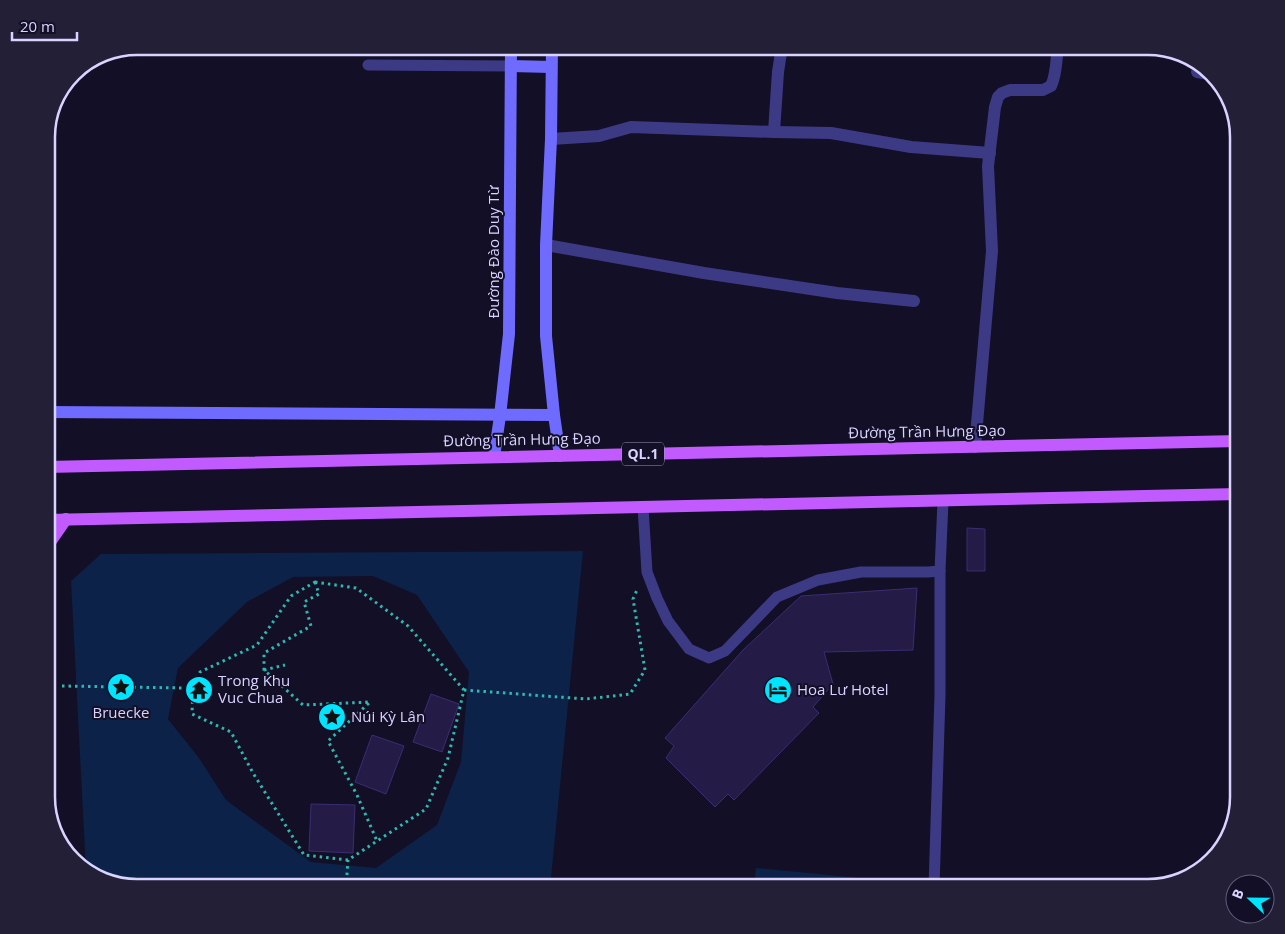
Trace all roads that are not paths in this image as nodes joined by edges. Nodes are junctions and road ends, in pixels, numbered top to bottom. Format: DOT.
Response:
graph roads {
  1 [pos="511,55"];
  2 [pos="552,55"];
  3 [pos="781,55"];
  4 [pos="1058,55"];
  5 [pos="368,65"];
  6 [pos="511,66"];
  7 [pos="551,67"];
  8 [pos="774,132"];
  9 [pos="551,139"];
  10 [pos="990,153"];
  11 [pos="546,245"];
  12 [pos="914,301"];
  13 [pos="55,412"];
  14 [pos="554,415"];
  15 [pos="500,416"];
  16 [pos="1230,441"];
  17 [pos="975,447"];
  18 [pos="560,456"];
  19 [pos="494,457"];
  20 [pos="55,465"];
  21 [pos="1230,494"];
  22 [pos="943,502"];
  23 [pos="643,507"];
  24 [pos="66,519"];
  25 [pos="55,520"];
  26 [pos="55,535"];
  27 [pos="940,571"];
  28 [pos="934,879"];
  1 -- 6 [label="street, Đường Đào Duy Từ"];
  2 -- 7 [label="street"];
  3 -- 8 [label="street"];
  4 -- 10 [label="street"];
  5 -- 6 [label="lane"];
  6 -- 7 [label="street"];
  6 -- 15 [label="street, Đường Đào Duy Từ"];
  7 -- 9 [label="street"];
  8 -- 9 [label="street"];
  8 -- 10 [label="street"];
  9 -- 11 [label="street"];
  10 -- 17 [label="street"];
  11 -- 12 [label="street"];
  11 -- 14 [label="street"];
  13 -- 15 [label="street"];
  14 -- 15 [label="street"];
  14 -- 18 [label="street"];
  15 -- 19 [label="street, Đường Đào Duy Từ"];
  16 -- 17 [label="main road, Đường Trần Hưng Đạo / QL.1"];
  17 -- 18 [label="main road, Đường Trần Hưng Đạo / QL.1"];
  18 -- 19 [label="main road, Đường Trần Hưng Đạo / QL.1"];
  19 -- 20 [label="main road, Đường Trần Hưng Đạo / QL.1"];
  21 -- 22 [label="main road"];
  22 -- 23 [label="main road"];
  22 -- 27 [label="lane"];
  23 -- 24 [label="main road"];
  23 -- 27 [label="lane"];
  24 -- 25 [label="main road"];
  24 -- 26 [label="main road"];
  27 -- 28 [label="lane"];
}
